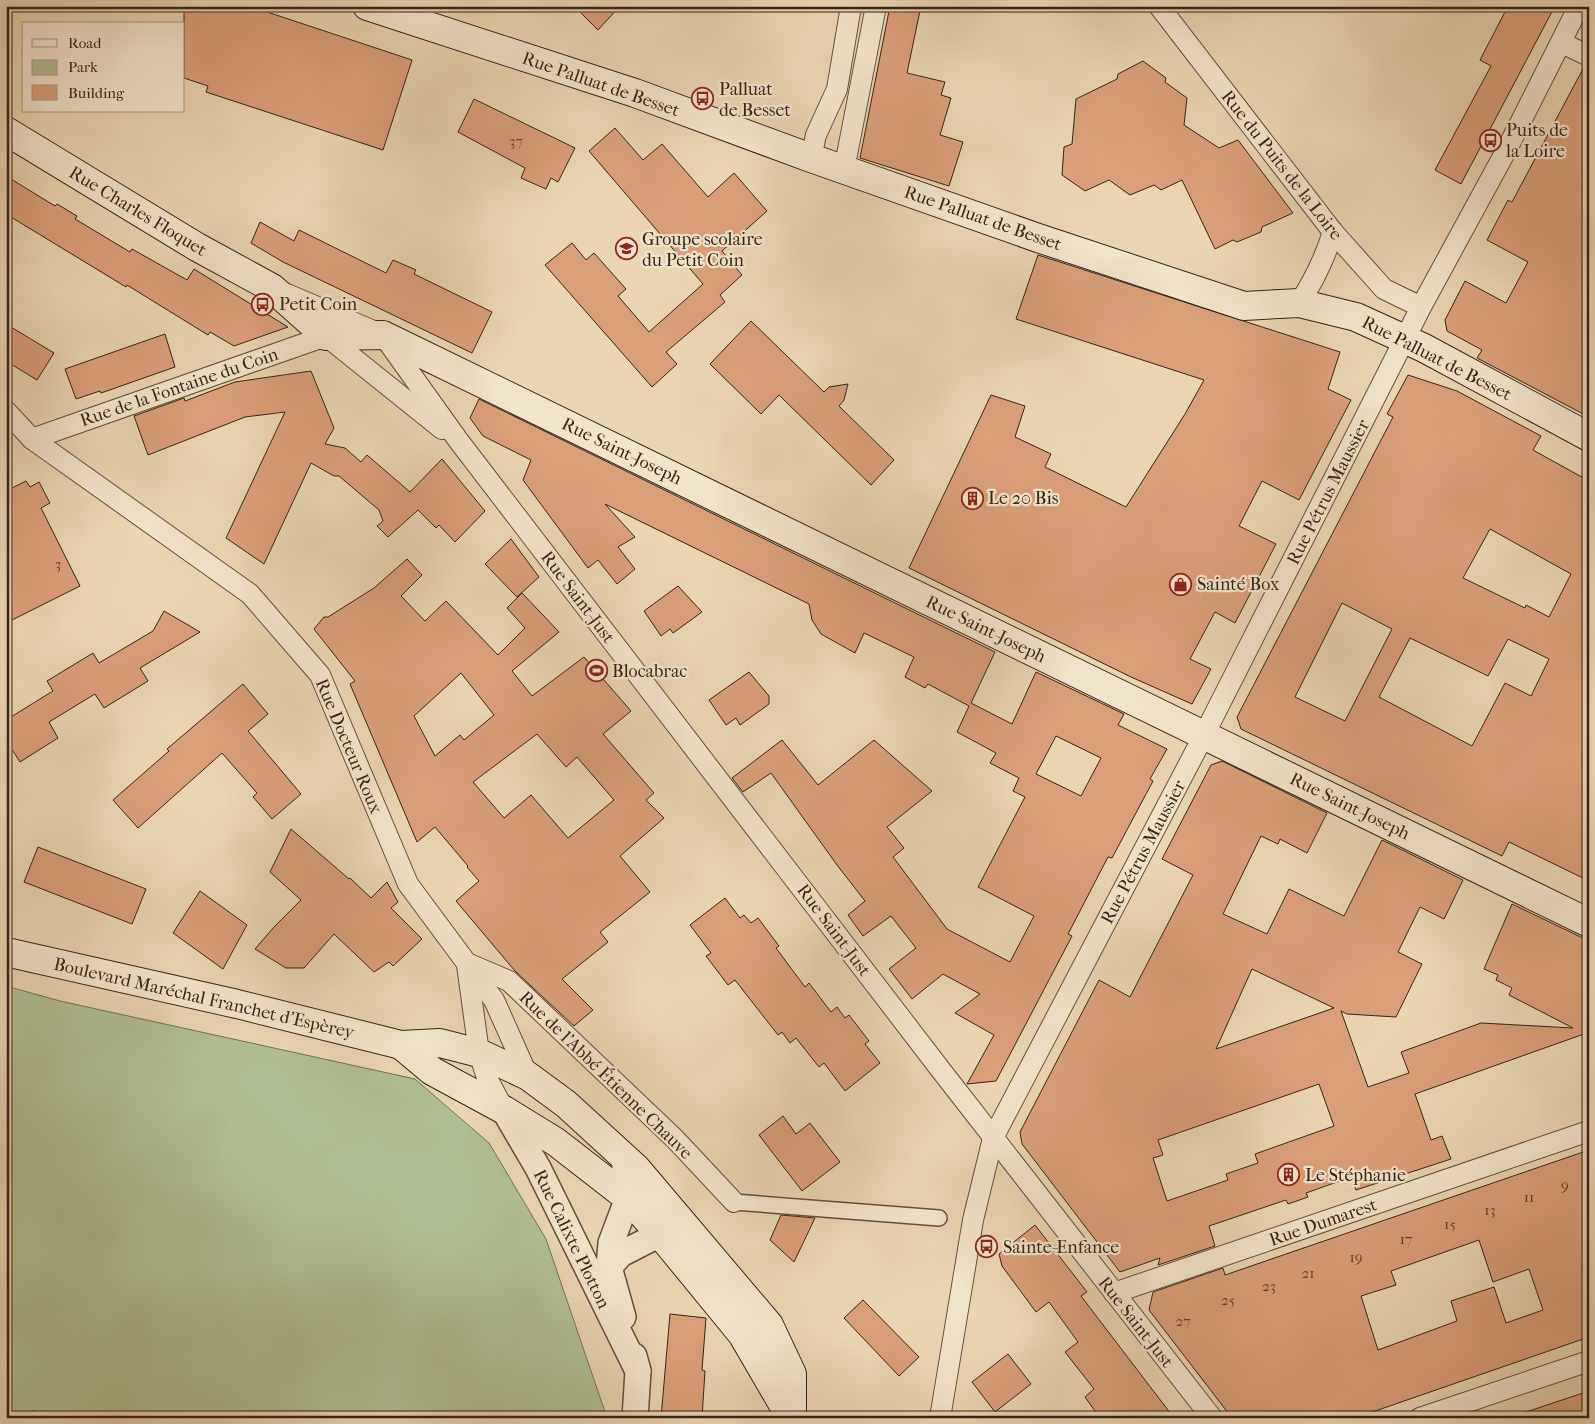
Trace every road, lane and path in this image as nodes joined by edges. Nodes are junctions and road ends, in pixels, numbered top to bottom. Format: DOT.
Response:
graph roads {
  1 [pos="367,6"];
  2 [pos="851,6"];
  3 [pos="876,6"];
  4 [pos="1159,6"];
  5 [pos="1580,6"];
  6 [pos="1562,42"];
  7 [pos="1589,56"];
  8 [pos="6,130"];
  9 [pos="811,158"];
  10 [pos="844,170"];
  11 [pos="1333,232"];
  12 [pos="272,288"];
  13 [pos="1299,303"];
  14 [pos="1421,308"];
  15 [pos="383,335"];
  16 [pos="326,336"];
  17 [pos="1405,338"];
  18 [pos="6,411"];
  19 [pos="1589,437"];
  20 [pos="32,439"];
  21 [pos="458,440"];
  22 [pos="1204,735"];
  23 [pos="1589,923"];
  24 [pos="6,952"];
  25 [pos="467,963"];
  26 [pos="401,1045"];
  27 [pos="479,1053"];
  28 [pos="528,1076"];
  29 [pos="504,1110"];
  30 [pos="1589,1131"];
  31 [pos="993,1138"];
  32 [pos="624,1157"];
  33 [pos="628,1198"];
  34 [pos="734,1202"];
  35 [pos="939,1218"];
  36 [pos="660,1234"];
  37 [pos="609,1268"];
  38 [pos="1114,1293"];
  39 [pos="1589,1361"];
  40 [pos="638,1371"];
  41 [pos="635,1418"];
  42 [pos="791,1418"];
  43 [pos="940,1418"];
  44 [pos="1212,1418"];
  45 [pos="1420,1418"];
  1 -- 9 [label="main road, Rue Palluat de Besset"];
  2 -- 9 [label="street"];
  3 -- 10 [label="street"];
  4 -- 11 [label="street, Rue du Puits de la Loire"];
  5 -- 6 [label="street, Rue Pétrus Maussier"];
  6 -- 7 [label="street"];
  6 -- 14 [label="street, Rue Pétrus Maussier"];
  8 -- 12 [label="main road, Rue Charles Floquet"];
  9 -- 10 [label="main road, Rue Palluat de Besset"];
  10 -- 13 [label="main road, Rue Palluat de Besset"];
  11 -- 13 [label="street"];
  11 -- 14 [label="street, Rue du Puits de la Loire"];
  12 -- 15 [label="street, Rue Charles Floquet"];
  12 -- 16 [label="main road, Rue Charles Floquet"];
  13 -- 17 [label="main road, Rue Palluat de Besset"];
  14 -- 17 [label="street, Rue Pétrus Maussier"];
  15 -- 16 [label="main road"];
  15 -- 21 [label="street, Rue Saint-Just"];
  15 -- 22 [label="main road, Rue Saint-Joseph"];
  16 -- 20 [label="street, Rue de la Fontaine du Coin"];
  16 -- 21 [label="street, Rue Saint-Just"];
  17 -- 19 [label="main road, Rue Palluat de Besset"];
  17 -- 22 [label="street, Rue Pétrus Maussier"];
  18 -- 20 [label="street, Rue Docteur Roux"];
  20 -- 25 [label="street, Rue Docteur Roux"];
  21 -- 31 [label="street, Rue Saint-Just"];
  22 -- 23 [label="main road, Rue Saint-Joseph"];
  22 -- 31 [label="street, Rue Pétrus Maussier"];
  24 -- 26 [label="main road, Boulevard Maréchal Franchet d'Espèrey"];
  25 -- 27 [label="street, Rue Docteur Roux"];
  25 -- 28 [label="street, Rue Docteur Roux"];
  25 -- 34 [label="street, Rue de l'Abbé Étienne Chauve"];
  26 -- 27 [label="main road, Boulevard Maréchal Franchet d'Espèrey"];
  26 -- 29 [label="main road, Boulevard Maréchal Franchet d'Espèrey"];
  27 -- 28 [label="main road, Boulevard Maréchal Franchet d'Espèrey"];
  27 -- 29 [label="street, Rue Docteur Roux"];
  28 -- 32 [label="main road, Boulevard Maréchal Franchet d'Espèrey"];
  29 -- 33 [label="main road, Boulevard Maréchal Franchet d'Espèrey"];
  29 -- 40 [label="street, Rue Calixte Plotton"];
  30 -- 38 [label="street, Rue Dumarest"];
  31 -- 38 [label="street, Rue Saint-Just"];
  31 -- 43 [label="street, Rue Pétrus Maussier"];
  32 -- 33 [label="street, Rue Calixte Plotton"];
  32 -- 42 [label="main road, Boulevard Maréchal Franchet d'Espèrey"];
  33 -- 36 [label="main road, Boulevard Maréchal Franchet d'Espèrey"];
  33 -- 37 [label="street, Rue Calixte Plotton"];
  34 -- 35 [label="street"];
  36 -- 37 [label="street, Rue Calixte Plotton"];
  36 -- 42 [label="main road, Boulevard Maréchal Franchet d'Espèrey"];
  37 -- 40 [label="street, Rue Calixte Plotton"];
  38 -- 44 [label="street, Rue Saint-Just"];
  39 -- 45 [label="street"];
  40 -- 41 [label="street, Rue Calixte Plotton"];
}
